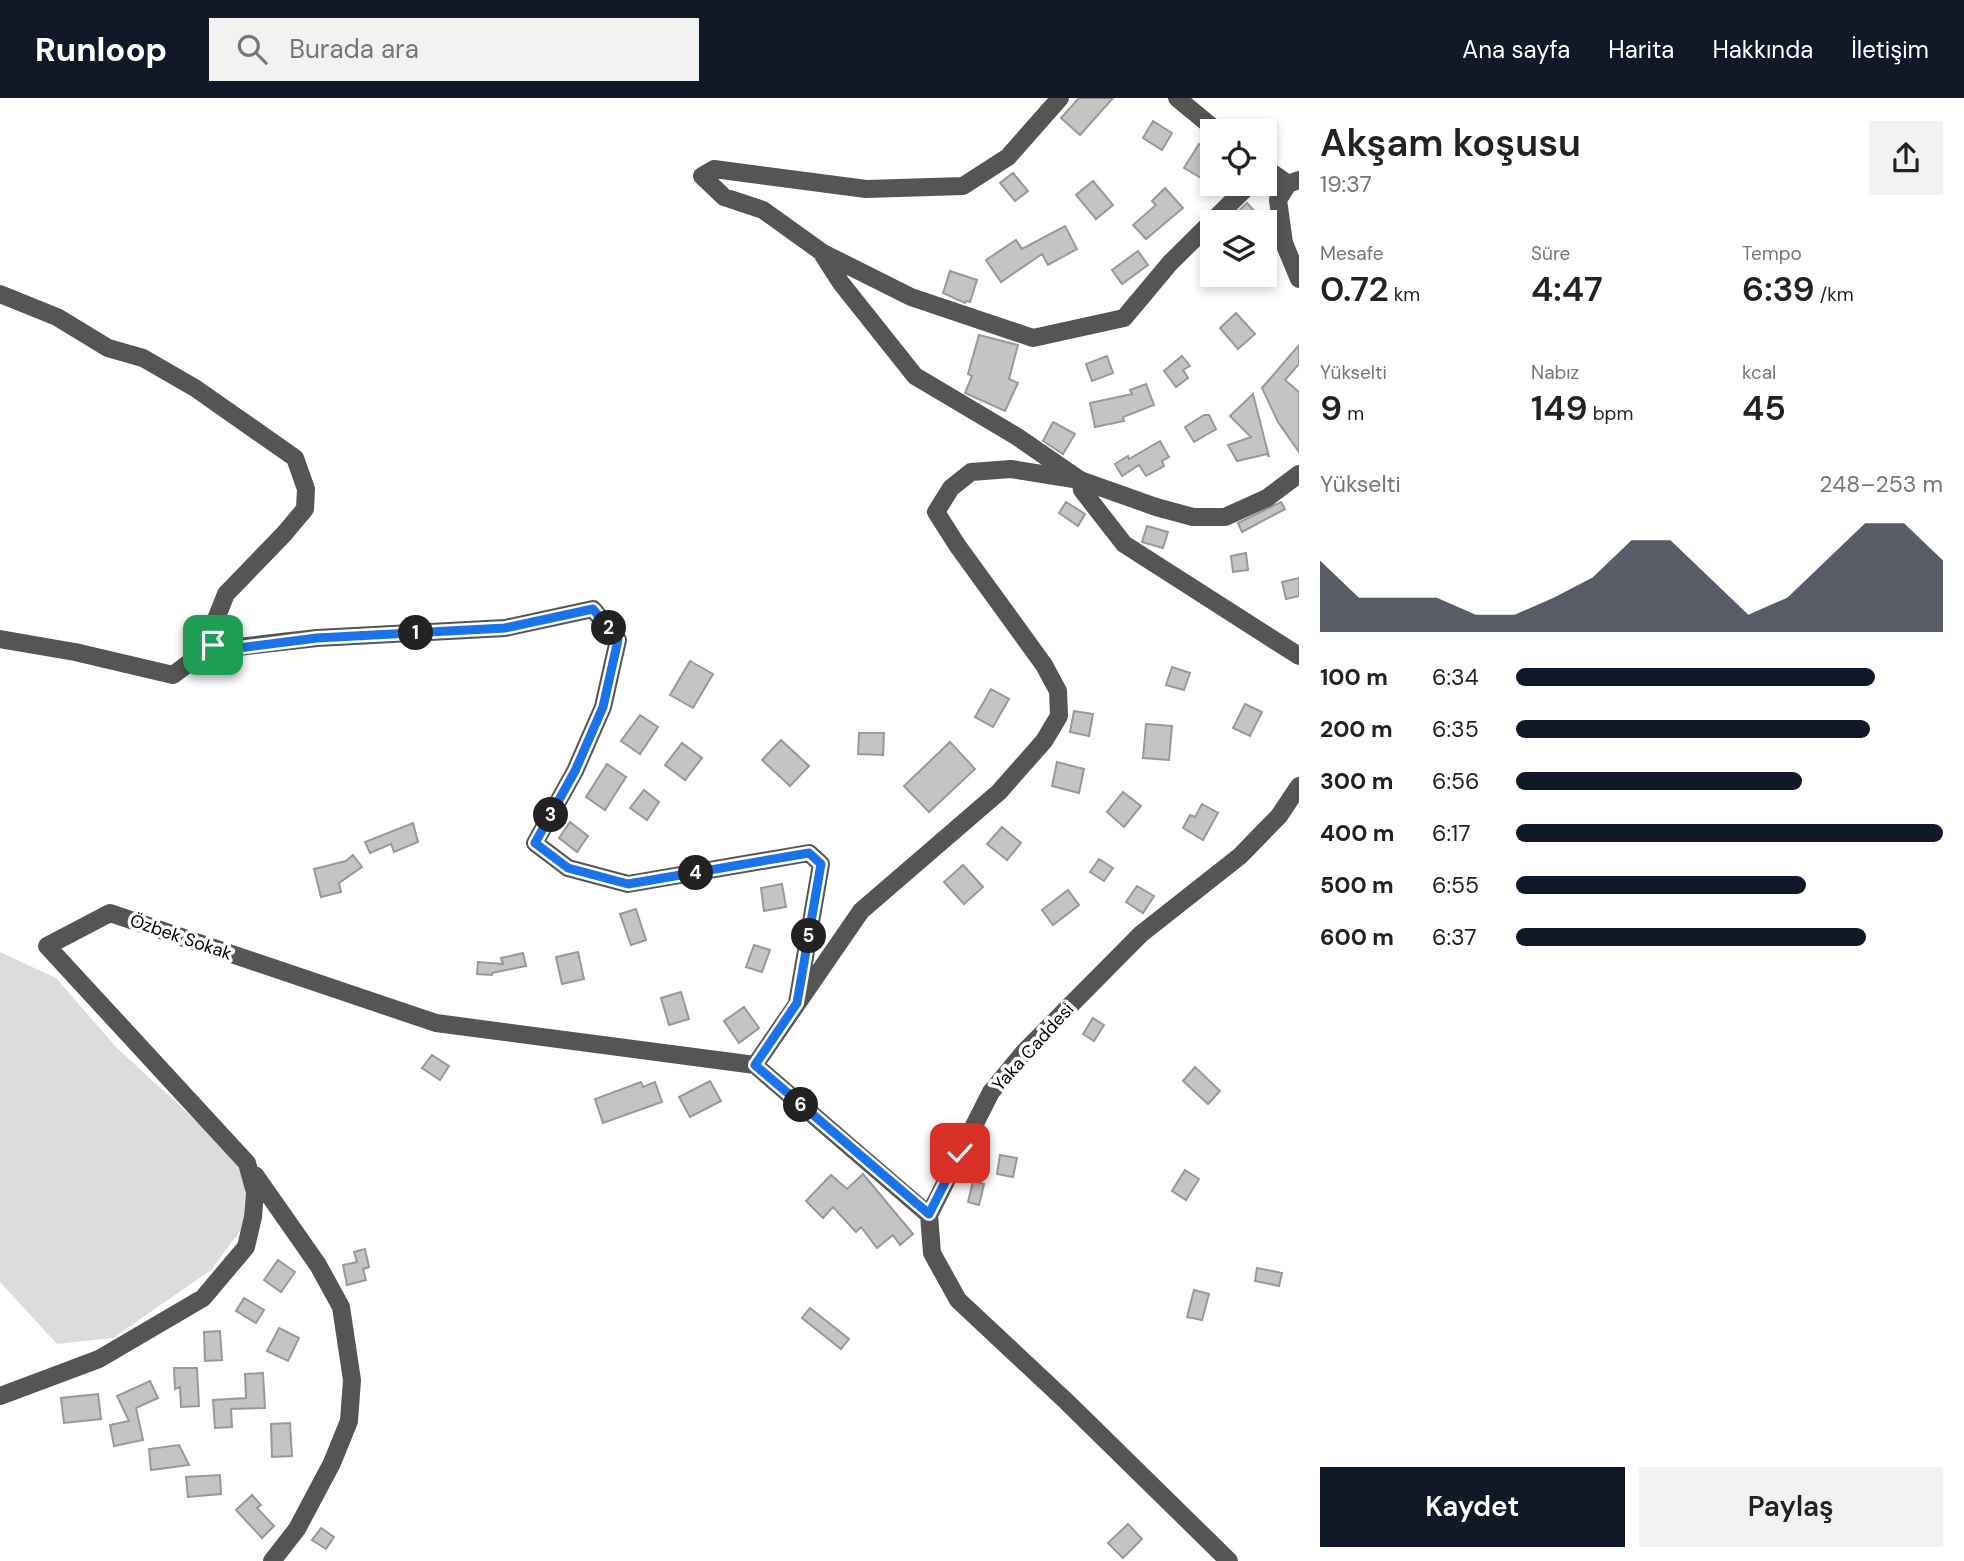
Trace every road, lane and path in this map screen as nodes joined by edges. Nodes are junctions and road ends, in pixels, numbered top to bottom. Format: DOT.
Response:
graph roads {
  1 [pos="1060,98"];
  2 [pos="1177,98"];
  3 [pos="1202,119"];
  4 [pos="1277,174"];
  5 [pos="1294,182"];
  6 [pos="1238,196"];
  7 [pos="823,253"];
  8 [pos="1299,279"];
  9 [pos="0,294"];
  10 [pos="1299,474"];
  11 [pos="1080,480"];
  12 [pos="0,639"];
  13 [pos="213,645"];
  14 [pos="1299,656"];
  15 [pos="1299,786"];
  16 [pos="797,1003"];
  17 [pos="755,1065"];
  18 [pos="247,1163"];
  19 [pos="929,1214"];
  20 [pos="0,1396"];
  21 [pos="272,1561"];
  22 [pos="1229,1561"];
  1 -- 7 [label="street"];
  2 -- 3 [label="street"];
  4 -- 5 [label="street"];
  5 -- 8 [label="street"];
  6 -- 7 [label="street"];
  7 -- 11 [label="street"];
  9 -- 13 [label="street"];
  10 -- 11 [label="street"];
  11 -- 14 [label="street"];
  11 -- 16 [label="street"];
  12 -- 13 [label="street"];
  13 -- 16 [label="street"];
  15 -- 19 [label="street, Yaka Caddesi"];
  16 -- 17 [label="street"];
  17 -- 18 [label="street, Özbek Sokak"];
  17 -- 19 [label="street"];
  18 -- 20 [label="street"];
  18 -- 21 [label="street"];
  19 -- 22 [label="street"];
}
